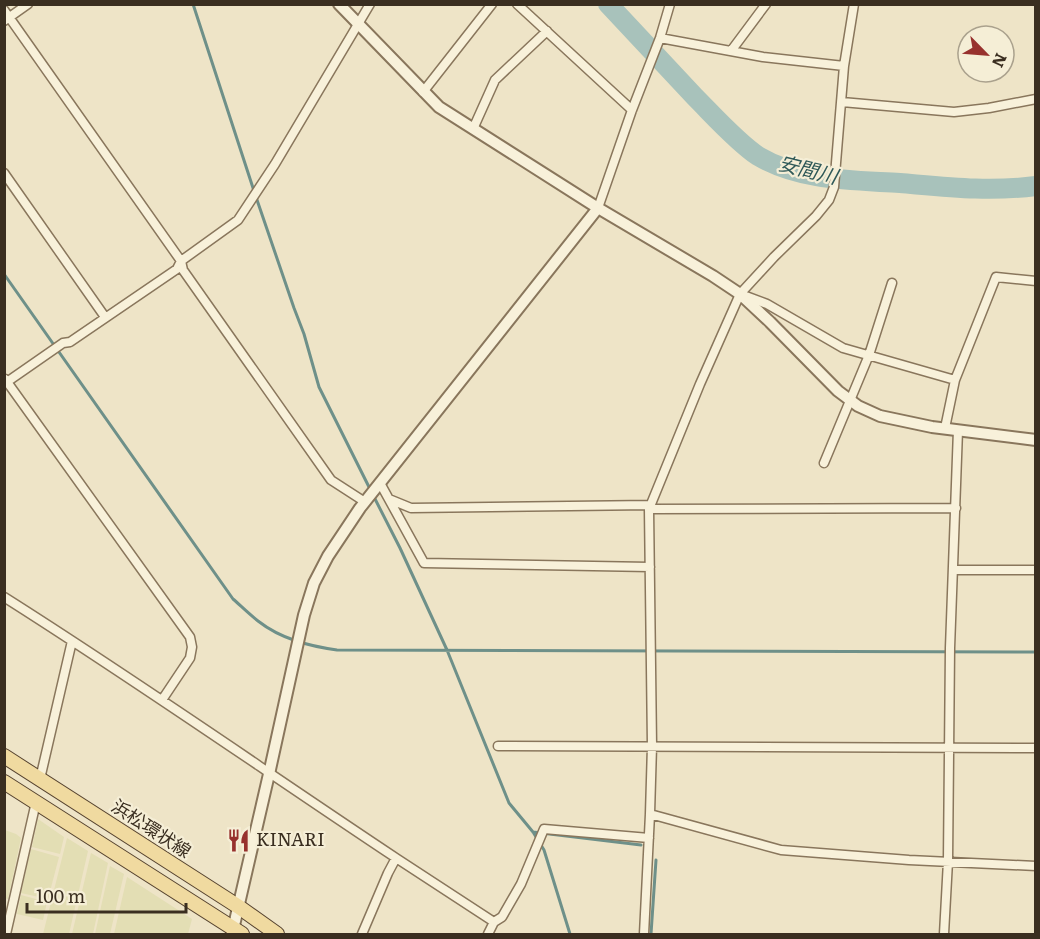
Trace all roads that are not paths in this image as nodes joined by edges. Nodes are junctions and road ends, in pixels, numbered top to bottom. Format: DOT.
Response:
graph roads {
  1 [pos="28,4"];
  2 [pos="339,4"];
  3 [pos="370,4"];
  4 [pos="492,4"];
  5 [pos="517,4"];
  6 [pos="670,4"];
  7 [pos="766,4"];
  8 [pos="854,4"];
  9 [pos="6,16"];
  10 [pos="358,25"];
  11 [pos="547,31"];
  12 [pos="660,38"];
  13 [pos="731,51"];
  14 [pos="844,66"];
  15 [pos="423,92"];
  16 [pos="1035,99"];
  17 [pos="842,102"];
  18 [pos="632,110"];
  19 [pos="473,129"];
  20 [pos="4,173"];
  21 [pos="598,208"];
  22 [pos="181,261"];
  23 [pos="1035,281"];
  24 [pos="892,282"];
  25 [pos="740,294"];
  26 [pos="105,317"];
  27 [pos="869,355"];
  28 [pos="955,380"];
  29 [pos="5,382"];
  30 [pos="850,400"];
  31 [pos="945,428"];
  32 [pos="958,430"];
  33 [pos="1035,440"];
  34 [pos="824,462"];
  35 [pos="379,485"];
  36 [pos="389,499"];
  37 [pos="366,501"];
  38 [pos="650,507"];
  39 [pos="956,508"];
  40 [pos="650,567"];
  41 [pos="953,570"];
  42 [pos="1035,570"];
  43 [pos="4,597"];
  44 [pos="72,641"];
  45 [pos="162,700"];
  46 [pos="498,746"];
  47 [pos="652,746"];
  48 [pos="949,748"];
  49 [pos="1035,748"];
  50 [pos="4,756"];
  51 [pos="269,774"];
  52 [pos="40,779"];
  53 [pos="4,782"];
  54 [pos="36,802"];
  55 [pos="650,814"];
  56 [pos="649,838"];
  57 [pos="396,858"];
  58 [pos="948,861"];
  59 [pos="1035,866"];
  60 [pos="238,908"];
  61 [pos="494,922"];
  62 [pos="236,932"];
  63 [pos="6,934"];
  64 [pos="277,934"];
  65 [pos="362,934"];
  66 [pos="488,934"];
  67 [pos="644,934"];
  68 [pos="944,934"];
  1 -- 9 [label="street"];
  2 -- 10 [label="street"];
  3 -- 10 [label="street"];
  4 -- 15 [label="street"];
  5 -- 11 [label="street"];
  6 -- 12 [label="street"];
  7 -- 13 [label="street"];
  8 -- 14 [label="street"];
  9 -- 22 [label="street"];
  10 -- 15 [label="street"];
  10 -- 22 [label="street"];
  11 -- 18 [label="street"];
  11 -- 19 [label="street"];
  12 -- 13 [label="street"];
  12 -- 18 [label="street"];
  13 -- 14 [label="street"];
  14 -- 17 [label="street"];
  15 -- 19 [label="street"];
  16 -- 17 [label="street"];
  17 -- 25 [label="street"];
  18 -- 21 [label="street"];
  19 -- 21 [label="street"];
  20 -- 26 [label="street"];
  21 -- 25 [label="street"];
  21 -- 35 [label="street"];
  22 -- 26 [label="street"];
  22 -- 37 [label="street"];
  23 -- 28 [label="street"];
  24 -- 27 [label="street"];
  25 -- 27 [label="street"];
  25 -- 30 [label="street"];
  25 -- 38 [label="street"];
  26 -- 29 [label="street"];
  27 -- 28 [label="street"];
  27 -- 30 [label="street"];
  28 -- 31 [label="street"];
  29 -- 45 [label="street"];
  30 -- 31 [label="street"];
  30 -- 34 [label="street"];
  31 -- 32 [label="street"];
  32 -- 33 [label="street"];
  32 -- 39 [label="street"];
  35 -- 36 [label="street"];
  35 -- 37 [label="street"];
  36 -- 38 [label="street"];
  36 -- 40 [label="street"];
  37 -- 51 [label="street"];
  38 -- 39 [label="street"];
  38 -- 40 [label="street"];
  39 -- 41 [label="street"];
  40 -- 47 [label="street"];
  41 -- 42 [label="street"];
  41 -- 48 [label="street"];
  43 -- 44 [label="street"];
  44 -- 45 [label="street"];
  44 -- 52 [label="street"];
  45 -- 51 [label="street"];
  46 -- 47 [label="street"];
  47 -- 48 [label="street"];
  47 -- 55 [label="street"];
  48 -- 49 [label="street"];
  48 -- 58 [label="street"];
  50 -- 52 [label="main road, 浜松環状線"];
  51 -- 57 [label="street"];
  51 -- 60 [label="street"];
  52 -- 60 [label="main road, 浜松環状線"];
  53 -- 54 [label="main road"];
  54 -- 62 [label="main road"];
  54 -- 63 [label="street"];
  55 -- 56 [label="street"];
  55 -- 58 [label="street"];
  56 -- 61 [label="street"];
  56 -- 67 [label="street"];
  57 -- 61 [label="street"];
  57 -- 65 [label="street"];
  58 -- 59 [label="street"];
  58 -- 68 [label="street"];
  60 -- 62 [label="street"];
  60 -- 64 [label="main road, 浜松環状線"];
  61 -- 66 [label="street"];
}
